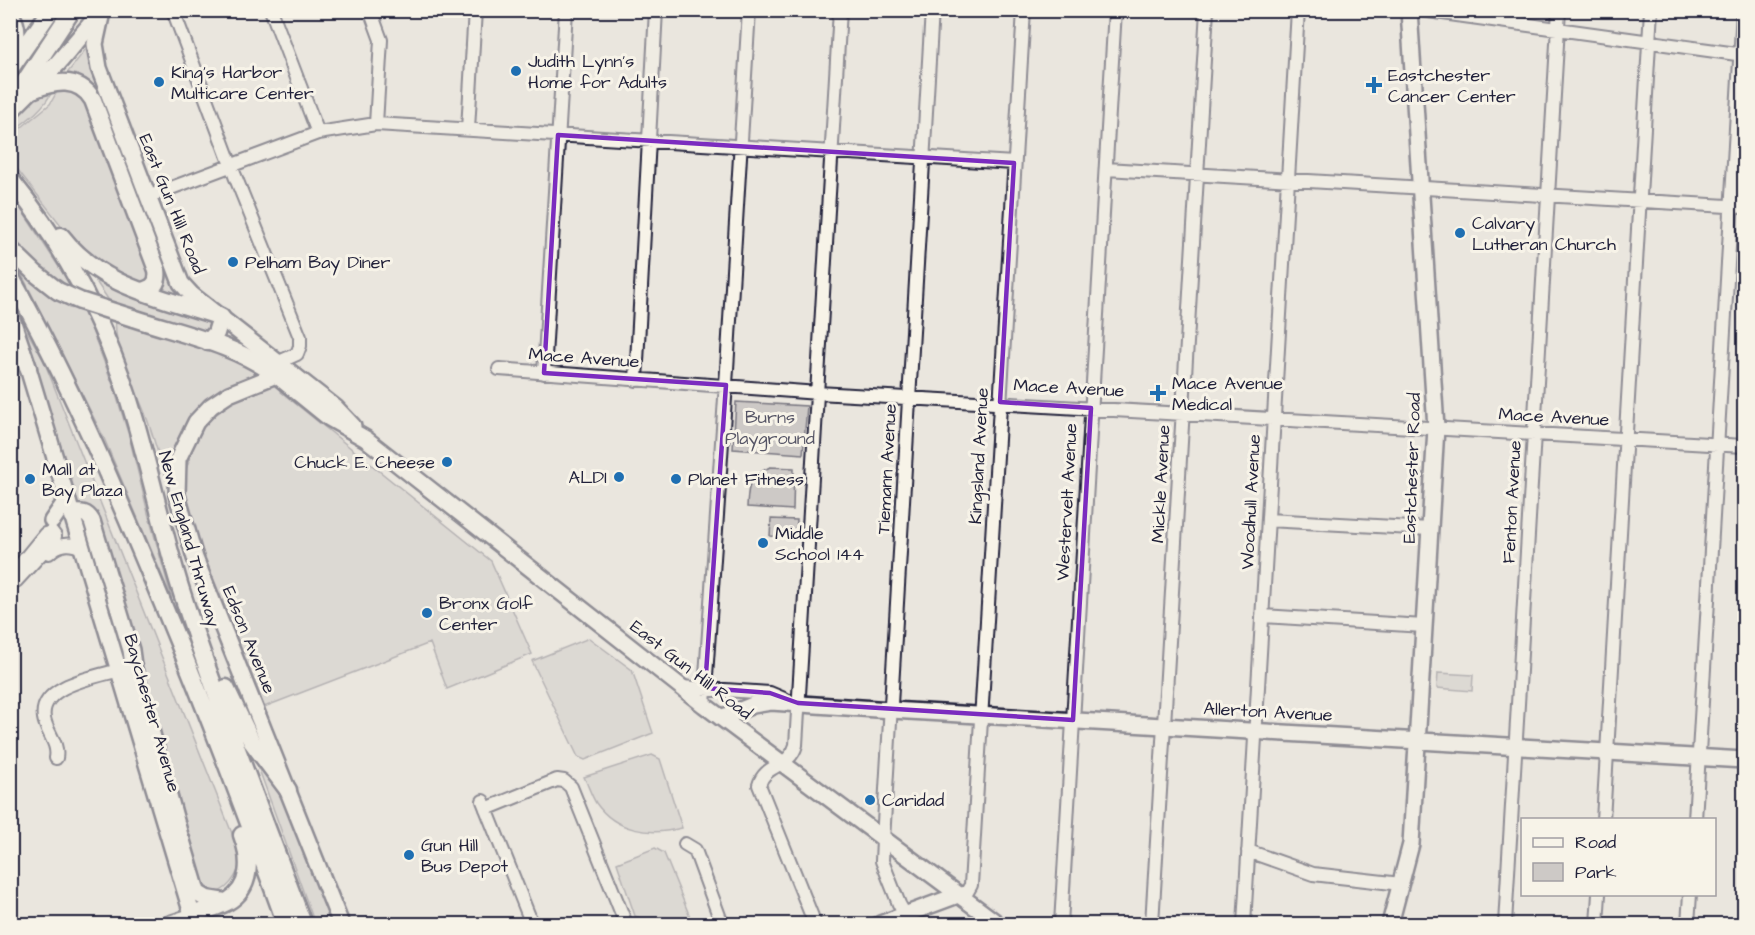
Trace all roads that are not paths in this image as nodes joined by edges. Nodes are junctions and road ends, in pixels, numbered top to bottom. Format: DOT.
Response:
graph roads {
  1 [pos="51,10"];
  2 [pos="72,10"];
  3 [pos="173,10"];
  4 [pos="271,10"];
  5 [pos="370,10"];
  6 [pos="475,10"];
  7 [pos="566,10"];
  8 [pos="656,10"];
  9 [pos="749,10"];
  10 [pos="840,10"];
  11 [pos="932,10"];
  12 [pos="1024,10"];
  13 [pos="1115,10"];
  14 [pos="1207,10"];
  15 [pos="1298,10"];
  16 [pos="1409,10"];
  17 [pos="1421,10"];
  18 [pos="1559,10"];
  19 [pos="1651,10"];
  20 [pos="1743,10"];
  21 [pos="104,11"];
  22 [pos="10,14"];
  23 [pos="1558,30"];
  24 [pos="1649,43"];
  25 [pos="10,54"];
  26 [pos="1742,55"];
  27 [pos="10,69"];
  28 [pos="32,90"];
  29 [pos="10,103"];
  30 [pos="10,111"];
  31 [pos="376,124"];
  32 [pos="468,129"];
  33 [pos="318,133"];
  34 [pos="558,135"];
  35 [pos="649,142"];
  36 [pos="741,147"];
  37 [pos="832,153"];
  38 [pos="922,158"];
  39 [pos="1014,163"];
  40 [pos="231,165"];
  41 [pos="1106,169"];
  42 [pos="1197,174"];
  43 [pos="1288,180"];
  44 [pos="14,184"];
  45 [pos="1422,188"];
  46 [pos="1549,195"];
  47 [pos="147,197"];
  48 [pos="1640,201"];
  49 [pos="1731,206"];
  50 [pos="1744,207"];
  51 [pos="10,249"];
  52 [pos="10,276"];
  53 [pos="141,291"];
  54 [pos="10,315"];
  55 [pos="221,317"];
  56 [pos="208,342"];
  57 [pos="28,368"];
  58 [pos="277,369"];
  59 [pos="499,369"];
  60 [pos="544,373"];
  61 [pos="636,380"];
  62 [pos="726,386"];
  63 [pos="818,393"];
  64 [pos="909,397"];
  65 [pos="1000,402"];
  66 [pos="1091,408"];
  67 [pos="1183,413"];
  68 [pos="1274,418"];
  69 [pos="1436,428"];
  70 [pos="1534,434"];
  71 [pos="1625,439"];
  72 [pos="1717,445"];
  73 [pos="1744,446"];
  74 [pos="65,492"];
  75 [pos="72,513"];
  76 [pos="1269,520"];
  77 [pos="52,521"];
  78 [pos="1430,529"];
  79 [pos="82,548"];
  80 [pos="188,610"];
  81 [pos="1262,616"];
  82 [pos="1424,626"];
  83 [pos="126,668"];
  84 [pos="681,687"];
  85 [pos="705,688"];
  86 [pos="794,702"];
  87 [pos="704,705"];
  88 [pos="891,710"];
  89 [pos="982,714"];
  90 [pos="721,718"];
  91 [pos="1073,720"];
  92 [pos="1164,725"];
  93 [pos="1256,731"];
  94 [pos="1418,740"];
  95 [pos="1516,746"];
  96 [pos="1607,752"];
  97 [pos="1698,757"];
  98 [pos="56,758"];
  99 [pos="1744,760"];
  100 [pos="782,764"];
  101 [pos="230,773"];
  102 [pos="288,790"];
  103 [pos="1603,818"];
  104 [pos="1695,818"];
  105 [pos="181,839"];
  106 [pos="883,840"];
  107 [pos="685,844"];
  108 [pos="1248,851"];
  109 [pos="1401,884"];
  110 [pos="958,896"];
  111 [pos="1599,896"];
  112 [pos="1690,896"];
  113 [pos="226,902"];
  114 [pos="193,920"];
  115 [pos="908,920"];
  116 [pos="163,924"];
  117 [pos="286,924"];
  118 [pos="303,924"];
  119 [pos="341,924"];
  120 [pos="532,924"];
  121 [pos="626,924"];
  122 [pos="722,924"];
  123 [pos="815,924"];
  124 [pos="880,924"];
  125 [pos="998,924"];
  126 [pos="1061,924"];
  127 [pos="1152,924"];
  128 [pos="1244,924"];
  129 [pos="1389,924"];
  130 [pos="1505,924"];
  131 [pos="1597,924"];
  132 [pos="1689,924"];
  1 -- 27 [label="highway"];
  2 -- 29 [label="highway"];
  3 -- 40 [label="street"];
  4 -- 33 [label="street"];
  5 -- 31 [label="street"];
  6 -- 32 [label="street"];
  7 -- 34 [label="street"];
  8 -- 35 [label="street"];
  9 -- 36 [label="street"];
  10 -- 37 [label="street"];
  11 -- 38 [label="street, Tiemann Avenue"];
  12 -- 39 [label="street, Kingsland Avenue"];
  13 -- 41 [label="street, Westervelt Avenue"];
  14 -- 42 [label="street, Mickle Avenue"];
  15 -- 43 [label="street, Woodhull Avenue"];
  16 -- 45 [label="main road, Eastchester Road"];
  17 -- 23 [label="street"];
  18 -- 23 [label="street, Fenton Avenue"];
  19 -- 24 [label="street"];
  20 -- 26 [label="street"];
  21 -- 28 [label="highway"];
  21 -- 47 [label="main road, East Gun Hill Road"];
  22 -- 25 [label="highway"];
  23 -- 24 [label="street"];
  23 -- 46 [label="street, Fenton Avenue"];
  24 -- 26 [label="street"];
  24 -- 48 [label="street"];
  26 -- 49 [label="street"];
  28 -- 30 [label="highway"];
  28 -- 53 [label="highway"];
  31 -- 32 [label="street"];
  31 -- 33 [label="street"];
  32 -- 34 [label="street"];
  33 -- 40 [label="street"];
  34 -- 35 [label="street"];
  34 -- 60 [label="street"];
  35 -- 36 [label="street"];
  35 -- 61 [label="street"];
  36 -- 37 [label="street"];
  36 -- 62 [label="street"];
  37 -- 38 [label="street"];
  37 -- 63 [label="street"];
  38 -- 39 [label="street"];
  38 -- 64 [label="street, Tiemann Avenue"];
  39 -- 65 [label="street, Kingsland Avenue"];
  40 -- 47 [label="street"];
  40 -- 58 [label="street"];
  41 -- 42 [label="street"];
  41 -- 66 [label="street, Westervelt Avenue"];
  42 -- 43 [label="street"];
  42 -- 67 [label="street, Mickle Avenue"];
  43 -- 45 [label="street"];
  43 -- 68 [label="street, Woodhull Avenue"];
  44 -- 53 [label="highway"];
  44 -- 80 [label="highway, New England Thruway"];
  45 -- 46 [label="street"];
  45 -- 69 [label="main road, Eastchester Road"];
  46 -- 48 [label="street"];
  46 -- 70 [label="street, Fenton Avenue"];
  47 -- 55 [label="main road, East Gun Hill Road"];
  48 -- 49 [label="street"];
  48 -- 71 [label="street"];
  49 -- 50 [label="street"];
  49 -- 72 [label="street"];
  51 -- 56 [label="highway, bridge"];
  52 -- 101 [label="highway"];
  53 -- 55 [label="highway"];
  54 -- 57 [label="highway"];
  55 -- 56 [label="highway"];
  55 -- 58 [label="main road, East Gun Hill Road"];
  56 -- 58 [label="highway"];
  57 -- 74 [label="main road, Baychester Avenue"];
  58 -- 84 [label="main road, East Gun Hill Road"];
  58 -- 102 [label="main road, Edson Avenue"];
  59 -- 60 [label="street, Mace Avenue"];
  60 -- 61 [label="street, Mace Avenue"];
  61 -- 62 [label="street, Mace Avenue"];
  62 -- 63 [label="street, Mace Avenue"];
  62 -- 85 [label="street"];
  63 -- 64 [label="street, Mace Avenue"];
  63 -- 86 [label="street"];
  64 -- 65 [label="street, Mace Avenue"];
  64 -- 88 [label="street, Tiemann Avenue"];
  65 -- 66 [label="street, Mace Avenue"];
  65 -- 89 [label="street, Kingsland Avenue"];
  66 -- 67 [label="street, Mace Avenue"];
  66 -- 91 [label="street, Westervelt Avenue"];
  67 -- 68 [label="street, Mace Avenue"];
  67 -- 92 [label="street, Mickle Avenue"];
  68 -- 69 [label="street, Mace Avenue"];
  68 -- 76 [label="street, Woodhull Avenue"];
  69 -- 70 [label="street, Mace Avenue"];
  69 -- 78 [label="main road, Eastchester Road"];
  70 -- 71 [label="street, Mace Avenue"];
  70 -- 95 [label="street, Fenton Avenue"];
  71 -- 72 [label="street, Mace Avenue"];
  71 -- 96 [label="street"];
  72 -- 73 [label="street, Mace Avenue"];
  72 -- 97 [label="street"];
  74 -- 75 [label="main road, Baychester Avenue"];
  74 -- 77 [label="main road"];
  75 -- 77 [label="street"];
  75 -- 79 [label="main road, Baychester Avenue"];
  75 -- 83 [label="main road, Baychester Avenue"];
  76 -- 78 [label="street"];
  76 -- 81 [label="street, Woodhull Avenue"];
  77 -- 79 [label="street"];
  78 -- 82 [label="main road, Eastchester Road"];
  79 -- 83 [label="main road, Baychester Avenue"];
  80 -- 102 [label="highway"];
  80 -- 118 [label="highway, New England Thruway"];
  81 -- 82 [label="street"];
  81 -- 93 [label="street, Woodhull Avenue"];
  82 -- 94 [label="main road, Eastchester Road"];
  83 -- 98 [label="street"];
  83 -- 105 [label="main road, Baychester Avenue"];
  83 -- 114 [label="main road, Baychester Avenue"];
  84 -- 85 [label="street, Allerton Avenue"];
  84 -- 87 [label="main road, East Gun Hill Road"];
  85 -- 86 [label="street, Allerton Avenue"];
  85 -- 87 [label="street"];
  86 -- 88 [label="main road, Allerton Avenue"];
  86 -- 90 [label="main road, Allerton Avenue"];
  86 -- 100 [label="street"];
  87 -- 90 [label="main road, East Gun Hill Road"];
  88 -- 89 [label="main road, Allerton Avenue"];
  88 -- 106 [label="street, Tiemann Avenue"];
  89 -- 91 [label="main road, Allerton Avenue"];
  89 -- 110 [label="street, Kingsland Avenue"];
  90 -- 100 [label="main road, East Gun Hill Road"];
  91 -- 92 [label="main road, Allerton Avenue"];
  91 -- 126 [label="street, Westervelt Avenue"];
  92 -- 93 [label="main road, Allerton Avenue"];
  92 -- 127 [label="street, Mickle Avenue"];
  93 -- 94 [label="main road, Allerton Avenue"];
  93 -- 108 [label="street, Woodhull Avenue"];
  94 -- 95 [label="main road, Allerton Avenue"];
  94 -- 109 [label="main road, Eastchester Road"];
  95 -- 96 [label="main road, Allerton Avenue"];
  95 -- 130 [label="street, Fenton Avenue"];
  96 -- 97 [label="main road, Allerton Avenue"];
  96 -- 103 [label="street"];
  97 -- 99 [label="main road, Allerton Avenue"];
  97 -- 104 [label="street"];
  100 -- 106 [label="main road, East Gun Hill Road"];
  100 -- 123 [label="street"];
  101 -- 113 [label="highway"];
  101 -- 117 [label="highway"];
  102 -- 119 [label="main road, Edson Avenue"];
  105 -- 113 [label="highway"];
  106 -- 110 [label="main road, East Gun Hill Road"];
  106 -- 115 [label="street, Tiemann Avenue"];
  107 -- 122 [label="street"];
  108 -- 109 [label="street"];
  108 -- 128 [label="street, Woodhull Avenue"];
  109 -- 129 [label="main road, Eastchester Road"];
  110 -- 115 [label="main road"];
  110 -- 125 [label="main road, East Gun Hill Road"];
  111 -- 131 [label="street"];
  112 -- 132 [label="street"];
  113 -- 114 [label="highway"];
  114 -- 116 [label="street"];
  115 -- 124 [label="main road"];
  120 -- 121 [label="street"];
}
